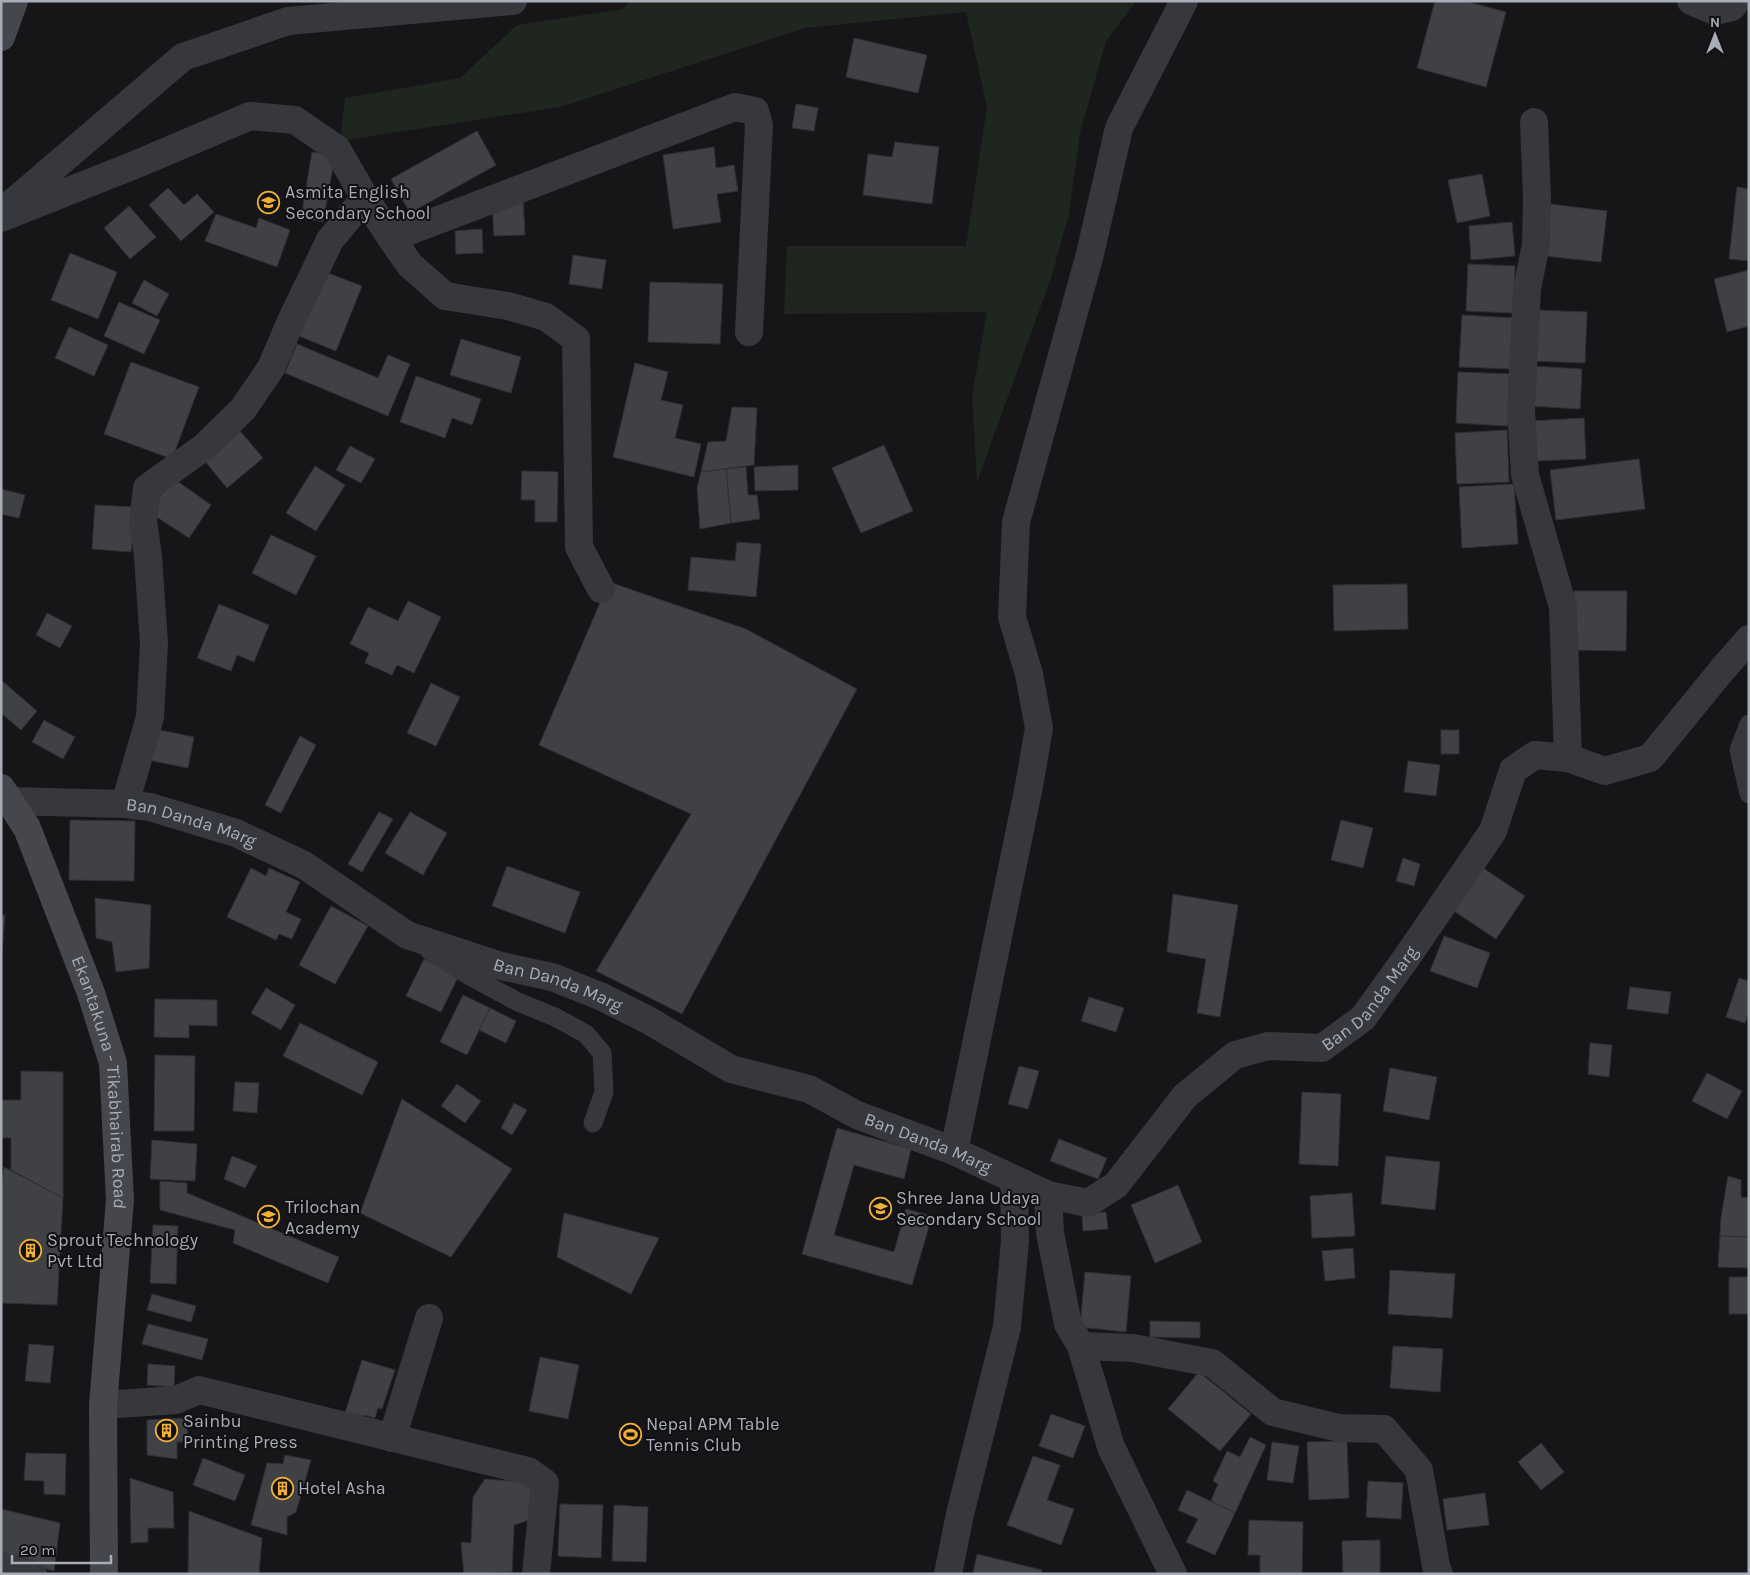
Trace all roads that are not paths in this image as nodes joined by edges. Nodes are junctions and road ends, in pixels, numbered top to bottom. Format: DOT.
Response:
graph roads {
  1 [pos="14,1"];
  2 [pos="513,1"];
  3 [pos="1184,1"];
  4 [pos="1692,1"];
  5 [pos="1736,1"];
  6 [pos="1,37"];
  7 [pos="1534,122"];
  8 [pos="365,198"];
  9 [pos="1,212"];
  10 [pos="1,218"];
  11 [pos="391,238"];
  12 [pos="749,332"];
  13 [pos="601,589"];
  14 [pos="1749,640"];
  15 [pos="1749,724"];
  16 [pos="1568,758"];
  17 [pos="6,794"];
  18 [pos="1749,794"];
  19 [pos="125,804"];
  20 [pos="407,935"];
  21 [pos="593,1124"];
  22 [pos="954,1151"];
  23 [pos="1014,1180"];
  24 [pos="1048,1196"];
  25 [pos="429,1318"];
  26 [pos="1081,1346"];
  27 [pos="103,1405"];
  28 [pos="392,1438"];
  29 [pos="1,1566"];
  30 [pos="33,1574"];
  31 [pos="104,1574"];
  32 [pos="536,1574"];
  33 [pos="948,1574"];
  34 [pos="1173,1574"];
  35 [pos="1439,1574"];
  1 -- 6 [label="main road"];
  2 -- 9 [label="street"];
  3 -- 22 [label="street"];
  4 -- 5 [label="street"];
  7 -- 16 [label="street"];
  8 -- 10 [label="street"];
  8 -- 11 [label="street"];
  8 -- 19 [label="street"];
  11 -- 12 [label="street"];
  11 -- 13 [label="street"];
  14 -- 16 [label="street, Ban Danda Marg"];
  15 -- 18 [label="lane"];
  16 -- 24 [label="street, Ban Danda Marg"];
  17 -- 19 [label="street, Ban Danda Marg"];
  17 -- 27 [label="main road, Ekantakuna - Tikabhairab Road"];
  19 -- 20 [label="street, Ban Danda Marg"];
  20 -- 21 [label="lane"];
  20 -- 22 [label="street, Ban Danda Marg"];
  22 -- 23 [label="street, Ban Danda Marg"];
  23 -- 24 [label="street, Ban Danda Marg"];
  23 -- 33 [label="street"];
  24 -- 26 [label="street"];
  25 -- 28 [label="street"];
  26 -- 34 [label="street"];
  26 -- 35 [label="street"];
  27 -- 28 [label="street"];
  27 -- 31 [label="main road, Ekantakuna - Tikabhairab Road"];
  28 -- 32 [label="street"];
  29 -- 30 [label="street"];
}
